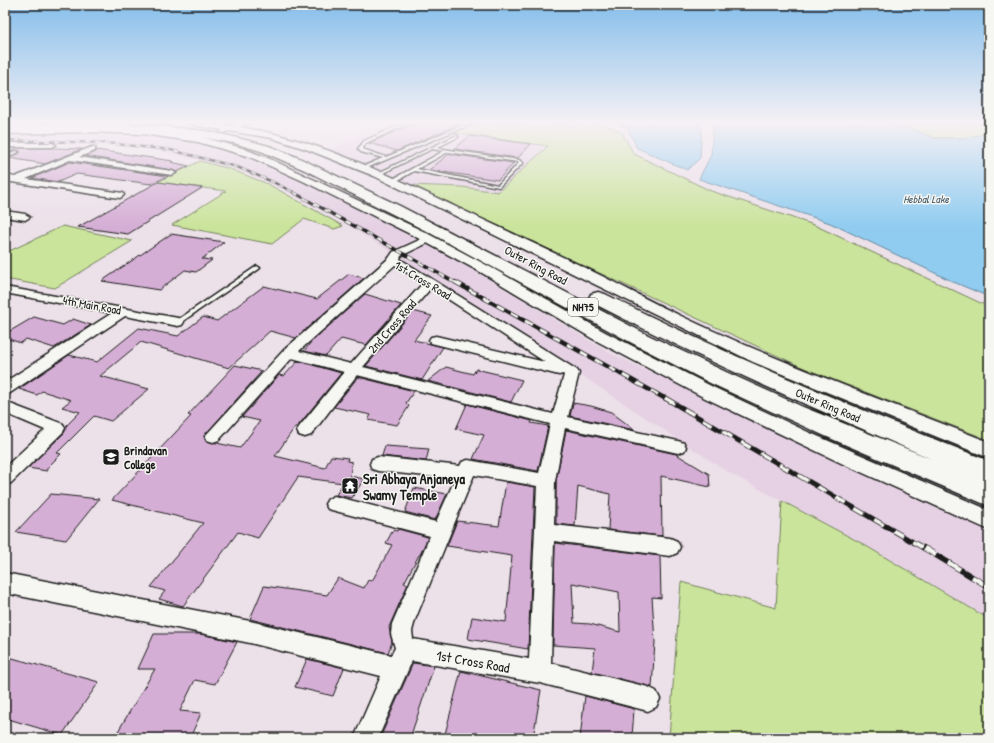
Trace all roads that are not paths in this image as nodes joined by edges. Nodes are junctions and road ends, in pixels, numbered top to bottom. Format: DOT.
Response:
graph roads {
  1 [pos="70,158"];
  2 [pos="258,158"];
  3 [pos="286,158"];
  4 [pos="309,158"];
  5 [pos="336,158"];
  6 [pos="386,158"];
  7 [pos="411,158"];
  8 [pos="435,158"];
  9 [pos="495,158"];
  10 [pos="363,168"];
  11 [pos="413,170"];
  12 [pos="172,173"];
  13 [pos="378,174"];
  14 [pos="5,178"];
  15 [pos="16,180"];
  16 [pos="393,181"];
  17 [pos="5,184"];
  18 [pos="120,195"];
  19 [pos="5,214"];
  20 [pos="25,217"];
  21 [pos="428,239"];
  22 [pos="394,260"];
  23 [pos="257,268"];
  24 [pos="429,283"];
  25 [pos="5,290"];
  26 [pos="124,311"];
  27 [pos="178,322"];
  28 [pos="436,340"];
  29 [pos="289,353"];
  30 [pos="354,369"];
  31 [pos="572,373"];
  32 [pos="5,389"];
  33 [pos="5,407"];
  34 [pos="559,421"];
  35 [pos="305,431"];
  36 [pos="213,436"];
  37 [pos="678,447"];
  38 [pos="989,450"];
  39 [pos="378,464"];
  40 [pos="989,472"];
  41 [pos="466,473"];
  42 [pos="5,478"];
  43 [pos="546,481"];
  44 [pos="989,494"];
  45 [pos="334,504"];
  46 [pos="989,520"];
  47 [pos="441,531"];
  48 [pos="544,532"];
  49 [pos="670,547"];
  50 [pos="5,584"];
  51 [pos="401,658"];
  52 [pos="540,672"];
  53 [pos="648,699"];
  54 [pos="366,738"];
  1 -- 12 [label="street"];
  1 -- 15 [label="street"];
  2 -- 21 [label="street"];
  3 -- 44 [label="highway, Outer Ring Road / NH75"];
  4 -- 40 [label="highway, Outer Ring Road / NH75"];
  5 -- 10 [label="street"];
  6 -- 10 [label="lane"];
  7 -- 13 [label="lane"];
  8 -- 11 [label="lane"];
  9 -- 11 [label="lane"];
  10 -- 13 [label="street"];
  11 -- 16 [label="lane"];
  13 -- 16 [label="street"];
  14 -- 15 [label="street"];
  15 -- 17 [label="street"];
  15 -- 18 [label="street"];
  16 -- 38 [label="street"];
  19 -- 20 [label="street"];
  21 -- 22 [label="street"];
  21 -- 46 [label="street"];
  22 -- 24 [label="street, 1st Cross Road"];
  22 -- 29 [label="street, 1st Cross Road"];
  23 -- 27 [label="lane"];
  24 -- 30 [label="street, 2nd Cross Road"];
  24 -- 31 [label="street, 1st Cross Road"];
  25 -- 26 [label="street, 4th Main Road"];
  26 -- 27 [label="street, 4th Main Road"];
  26 -- 32 [label="street"];
  28 -- 31 [label="street"];
  29 -- 30 [label="street"];
  29 -- 36 [label="street, 1st Cross Road"];
  30 -- 34 [label="street"];
  30 -- 35 [label="street, 2nd Cross Road"];
  31 -- 34 [label="street"];
  33 -- 42 [label="street"];
  34 -- 37 [label="street"];
  34 -- 43 [label="street"];
  39 -- 41 [label="street"];
  41 -- 43 [label="street"];
  41 -- 47 [label="street"];
  43 -- 48 [label="street"];
  45 -- 47 [label="street"];
  47 -- 51 [label="street"];
  48 -- 49 [label="street"];
  48 -- 52 [label="street"];
  50 -- 51 [label="street, 1st Cross Road"];
  51 -- 52 [label="street, 1st Cross Road"];
  51 -- 54 [label="street"];
  52 -- 53 [label="street, 1st Cross Road"];
}
